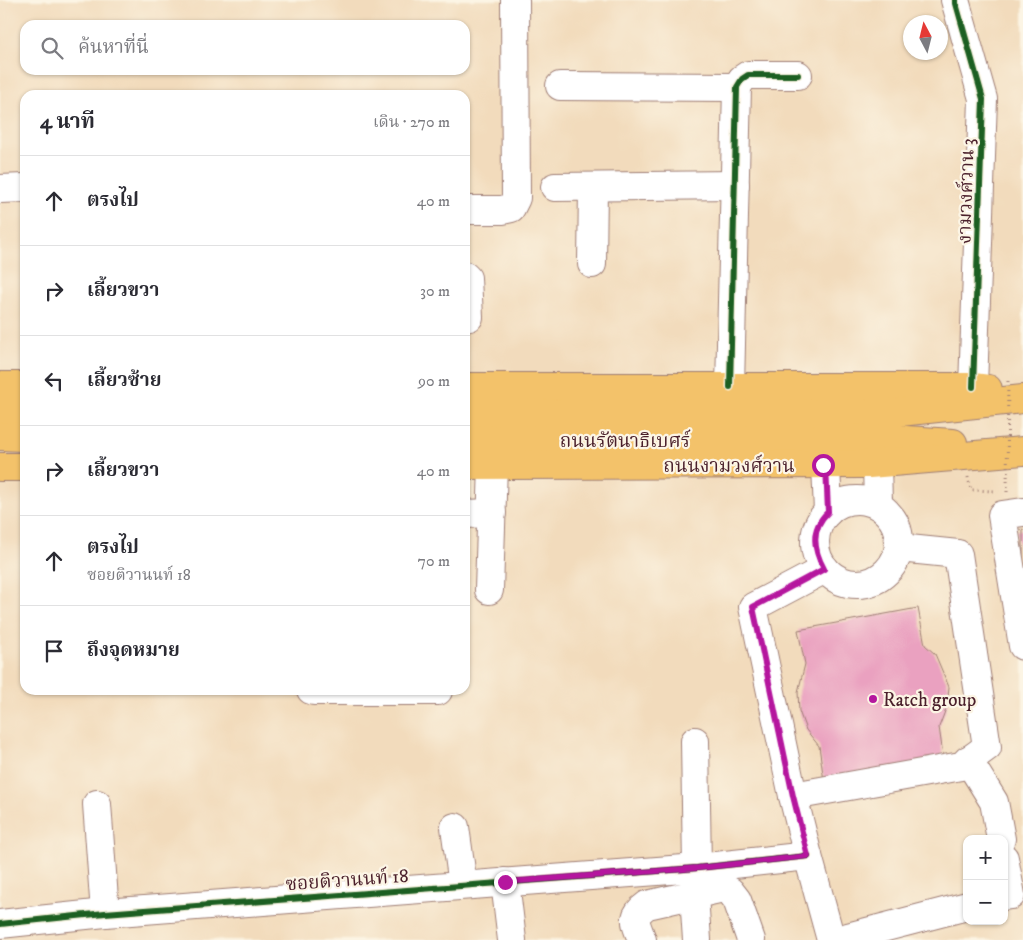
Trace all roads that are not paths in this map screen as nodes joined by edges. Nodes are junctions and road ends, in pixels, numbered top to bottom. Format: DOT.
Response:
graph roads {
  1 [pos="515,0"];
  2 [pos="956,0"];
  3 [pos="798,75"];
  4 [pos="560,86"];
  5 [pos="737,86"];
  6 [pos="735,185"];
  7 [pos="555,187"];
  8 [pos="593,187"];
  9 [pos="20,188"];
  10 [pos="0,189"];
  11 [pos="470,210"];
  12 [pos="592,264"];
  13 [pos="1015,384"];
  14 [pos="0,386"];
  15 [pos="20,386"];
  16 [pos="470,386"];
  17 [pos="730,387"];
  18 [pos="973,387"];
  19 [pos="1023,399"];
  20 [pos="0,411"];
  21 [pos="20,411"];
  22 [pos="470,413"];
  23 [pos="786,427"];
  24 [pos="0,436"];
  25 [pos="20,437"];
  26 [pos="470,439"];
  27 [pos="1023,447"];
  28 [pos="1023,451"];
  29 [pos="877,463"];
  30 [pos="470,465"];
  31 [pos="493,465"];
  32 [pos="826,465"];
  33 [pos="0,467"];
  34 [pos="20,467"];
  35 [pos="1015,502"];
  36 [pos="878,505"];
  37 [pos="828,512"];
  38 [pos="492,513"];
  39 [pos="470,514"];
  40 [pos="900,548"];
  41 [pos="824,569"];
  42 [pos="489,590"];
  43 [pos="1023,646"];
  44 [pos="695,741"];
  45 [pos="968,760"];
  46 [pos="793,796"];
  47 [pos="96,804"];
  48 [pos="455,827"];
  49 [pos="1000,835"];
  50 [pos="808,856"];
  51 [pos="698,868"];
  52 [pos="1008,879"];
  53 [pos="505,882"];
  54 [pos="463,885"];
  55 [pos="694,895"];
  56 [pos="1008,895"];
  57 [pos="963,907"];
  58 [pos="104,913"];
  59 [pos="0,924"];
  60 [pos="512,940"];
  61 [pos="642,940"];
  62 [pos="697,940"];
  63 [pos="750,940"];
  64 [pos="831,940"];
  65 [pos="836,940"];
  1 -- 11 [label="street"];
  2 -- 18 [label="street, งามวงศ์วาน 3"];
  3 -- 5 [label="street"];
  4 -- 5 [label="street"];
  5 -- 6 [label="street"];
  6 -- 8 [label="street"];
  6 -- 17 [label="street"];
  7 -- 8 [label="street"];
  8 -- 12 [label="street"];
  9 -- 10 [label="street"];
  13 -- 18 [label="main road"];
  14 -- 15 [label="main road"];
  16 -- 17 [label="main road"];
  17 -- 18 [label="main road"];
  19 -- 23 [label="main road"];
  20 -- 21 [label="main road"];
  22 -- 23 [label="main road, ถนนรัตนาธิเบศร์"];
  23 -- 26 [label="main road, ถนนรัตนาธิเบศร์"];
  23 -- 27 [label="main road, ถนนงามวงศ์วาน"];
  24 -- 25 [label="main road"];
  28 -- 29 [label="main road, ถนนงามวงศ์วาน"];
  29 -- 32 [label="main road, ถนนงามวงศ์วาน"];
  29 -- 36 [label="street"];
  30 -- 31 [label="main road, ถนนงามวงศ์วาน"];
  31 -- 32 [label="main road, ถนนงามวงศ์วาน"];
  31 -- 38 [label="street"];
  32 -- 37 [label="street"];
  33 -- 34 [label="main road"];
  35 -- 43 [label="street"];
  36 -- 37 [label="street"];
  36 -- 40 [label="street"];
  37 -- 41 [label="street"];
  38 -- 39 [label="street"];
  38 -- 42 [label="street"];
  40 -- 41 [label="street"];
  40 -- 45 [label="street"];
  41 -- 46 [label="street"];
  44 -- 51 [label="street"];
  45 -- 46 [label="street"];
  45 -- 49 [label="street"];
  46 -- 50 [label="street"];
  47 -- 58 [label="street"];
  48 -- 54 [label="street"];
  50 -- 51 [label="street, ซอยติวานนท์ 18"];
  50 -- 64 [label="street"];
  51 -- 53 [label="street, ซอยติวานนท์ 18"];
  51 -- 55 [label="street"];
  52 -- 56 [label="street"];
  53 -- 54 [label="street, ซอยติวานนท์ 18"];
  53 -- 60 [label="street"];
  54 -- 58 [label="street, ซอยติวานนท์ 18"];
  55 -- 61 [label="street"];
  55 -- 62 [label="street"];
  55 -- 63 [label="street"];
  57 -- 65 [label="street"];
  58 -- 59 [label="street, ซอยติวานนท์ 18"];
}
